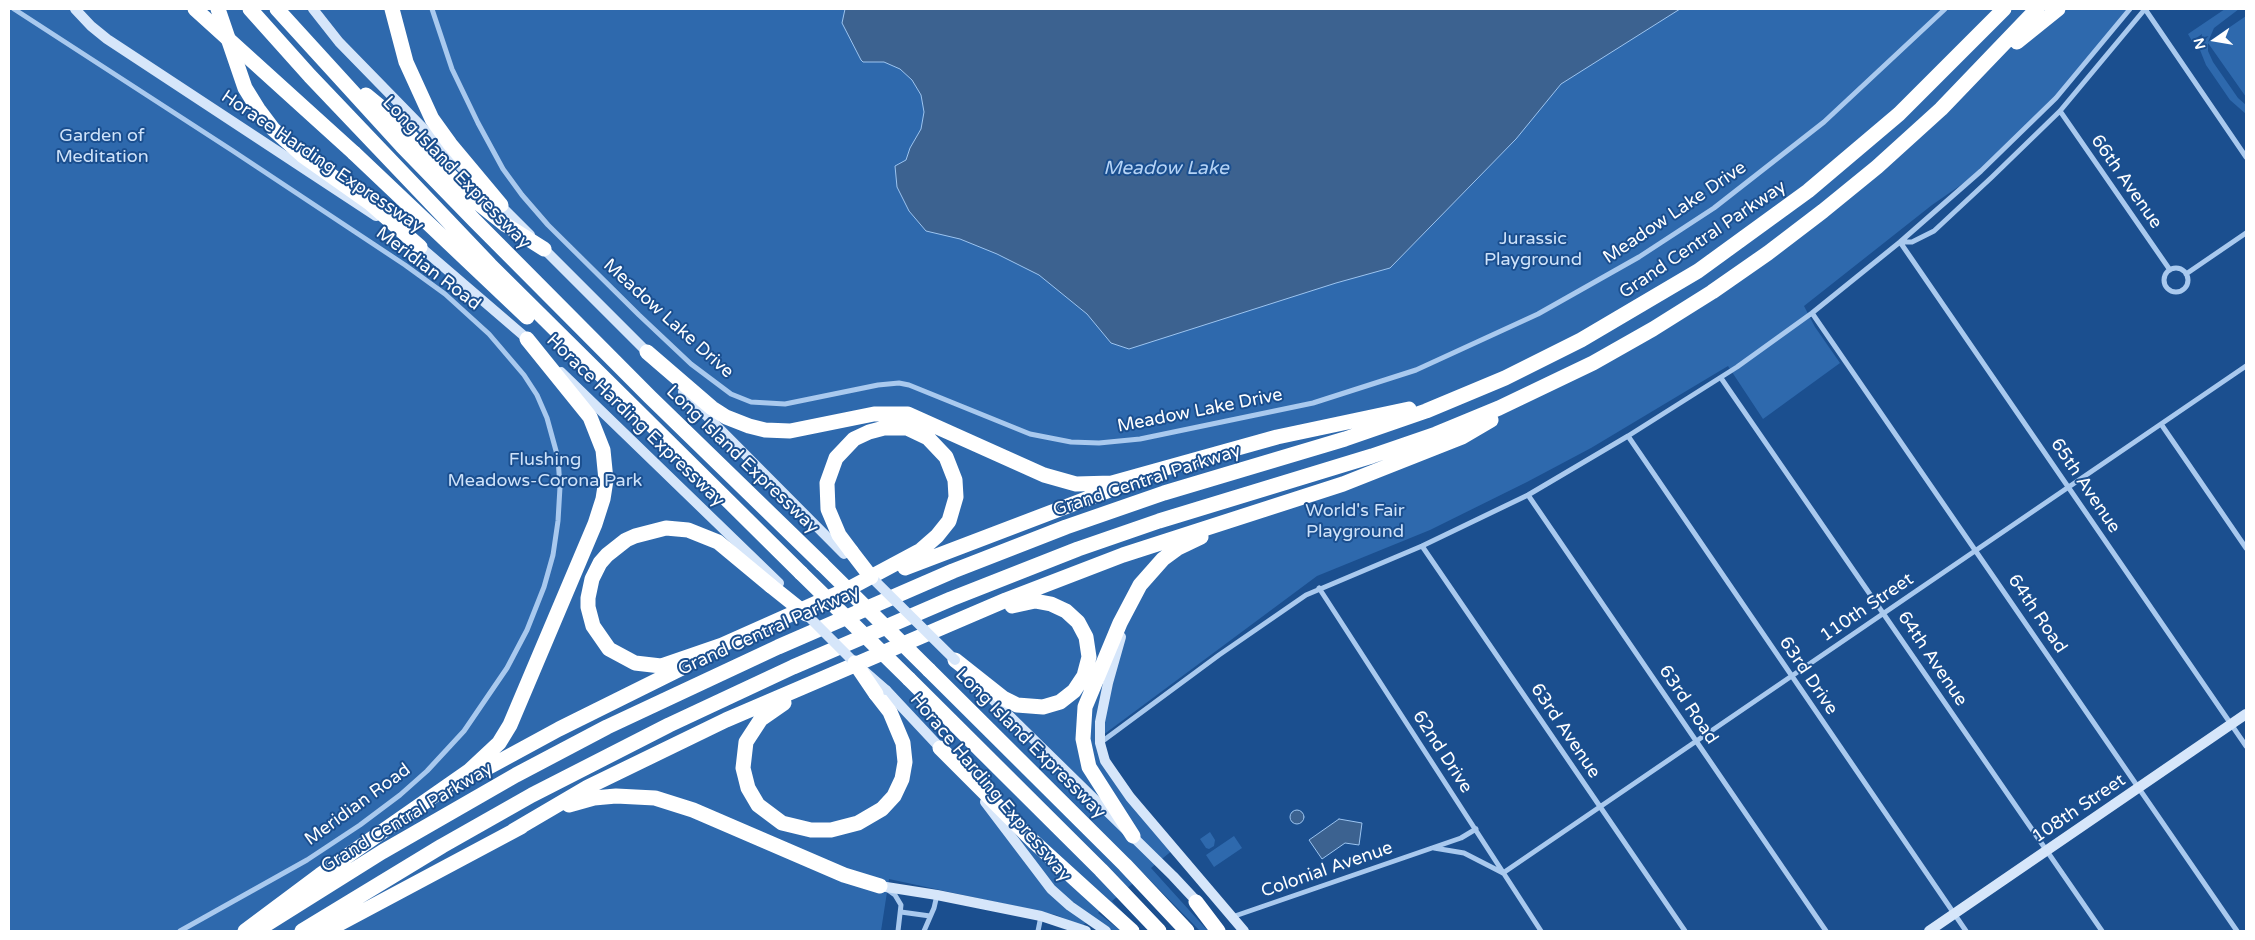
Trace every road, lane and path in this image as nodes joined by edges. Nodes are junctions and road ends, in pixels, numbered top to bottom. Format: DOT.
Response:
graph roads {
  1 [pos="14,9"];
  2 [pos="75,9"];
  3 [pos="195,9"];
  4 [pos="207,9"];
  5 [pos="218,9"];
  6 [pos="250,9"];
  7 [pos="277,9"];
  8 [pos="312,9"];
  9 [pos="392,9"];
  10 [pos="432,9"];
  11 [pos="1945,9"];
  12 [pos="1995,9"];
  13 [pos="2004,9"];
  14 [pos="2037,9"];
  15 [pos="2058,9"];
  16 [pos="2130,9"];
  17 [pos="2145,9"];
  18 [pos="1972,42"];
  19 [pos="322,60"];
  20 [pos="1966,85"];
  21 [pos="2060,110"];
  22 [pos="316,117"];
  23 [pos="2246,157"];
  24 [pos="501,205"];
  25 [pos="2246,232"];
  26 [pos="1900,242"];
  27 [pos="420,247"];
  28 [pos="544,249"];
  29 [pos="2170,270"];
  30 [pos="2186,274"];
  31 [pos="1812,313"];
  32 [pos="527,339"];
  33 [pos="647,352"];
  34 [pos="2246,366"];
  35 [pos="1721,378"];
  36 [pos="1562,379"];
  37 [pos="1458,398"];
  38 [pos="637,411"];
  39 [pos="2161,424"];
  40 [pos="1628,436"];
  41 [pos="1156,472"];
  42 [pos="2069,487"];
  43 [pos="1528,495"];
  44 [pos="1272,508"];
  45 [pos="1422,546"];
  46 [pos="2246,548"];
  47 [pos="1976,550"];
  48 [pos="848,552"];
  49 [pos="870,577"];
  50 [pos="775,585"];
  51 [pos="1140,585"];
  52 [pos="850,588"];
  53 [pos="1319,588"];
  54 [pos="1884,613"];
  55 [pos="806,614"];
  56 [pos="941,629"];
  57 [pos="722,645"];
  58 [pos="955,660"];
  59 [pos="860,663"];
  60 [pos="1792,676"];
  61 [pos="881,692"];
  62 [pos="2246,714"];
  63 [pos="2231,724"];
  64 [pos="1696,742"];
  65 [pos="1100,743"];
  66 [pos="2246,746"];
  67 [pos="940,748"];
  68 [pos="2139,788"];
  69 [pos="424,804"];
  70 [pos="1600,807"];
  71 [pos="1476,829"];
  72 [pos="512,831"];
  73 [pos="1133,836"];
  74 [pos="1432,848"];
  75 [pos="2047,851"];
  76 [pos="1503,873"];
  77 [pos="880,886"];
  78 [pos="938,895"];
  79 [pos="1196,902"];
  80 [pos="901,912"];
  81 [pos="1954,914"];
  82 [pos="930,916"];
  83 [pos="1041,916"];
  84 [pos="1232,917"];
  85 [pos="180,931"];
  86 [pos="245,931"];
  87 [pos="256,931"];
  88 [pos="302,931"];
  89 [pos="326,931"];
  90 [pos="898,931"];
  91 [pos="924,931"];
  92 [pos="1038,931"];
  93 [pos="1086,931"];
  94 [pos="1106,931"];
  95 [pos="1132,931"];
  96 [pos="1159,931"];
  97 [pos="1187,931"];
  98 [pos="1218,931"];
  99 [pos="1226,931"];
  100 [pos="1244,931"];
  101 [pos="1541,931"];
  102 [pos="1685,931"];
  103 [pos="1826,931"];
  104 [pos="1929,931"];
  105 [pos="1966,931"];
  106 [pos="2102,931"];
  107 [pos="2237,931"];
  1 -- 85 [label="street, Meridian Road"];
  2 -- 27 [label="main road, Horace Harding Expressway"];
  3 -- 22 [label="highway, bridge"];
  4 -- 22 [label="highway, bridge"];
  5 -- 27 [label="highway"];
  6 -- 38 [label="highway"];
  7 -- 19 [label="highway, Long Island Expressway"];
  8 -- 24 [label="main road"];
  9 -- 24 [label="highway"];
  10 -- 11 [label="street, Meadow Lake Drive"];
  12 -- 18 [label="highway"];
  13 -- 18 [label="highway, Grand Central Parkway"];
  14 -- 20 [label="highway"];
  15 -- 20 [label="highway"];
  16 -- 26 [label="street"];
  17 -- 21 [label="street"];
  17 -- 23 [label="street"];
  18 -- 37 [label="highway, Grand Central Parkway"];
  19 -- 28 [label="highway"];
  19 -- 97 [label="highway, Long Island Expressway, bridge"];
  20 -- 36 [label="highway"];
  21 -- 26 [label="street"];
  21 -- 29 [label="street, 66th Avenue"];
  22 -- 38 [label="highway, bridge"];
  24 -- 28 [label="main road"];
  25 -- 30 [label="street"];
  26 -- 31 [label="street"];
  26 -- 42 [label="street, 65th Avenue"];
  27 -- 32 [label="main road, Horace Harding Expressway"];
  28 -- 33 [label="main road"];
  29 -- 30 [label="street"];
  29 -- 30 [label="street"];
  31 -- 35 [label="street"];
  31 -- 47 [label="street, 64th Road"];
  32 -- 50 [label="main road, Horace Harding Expressway"];
  32 -- 69 [label="highway"];
  33 -- 41 [label="highway"];
  33 -- 48 [label="main road"];
  34 -- 39 [label="street, 110th Street"];
  35 -- 40 [label="street"];
  35 -- 54 [label="street, 64th Avenue"];
  36 -- 44 [label="highway"];
  36 -- 88 [label="highway"];
  37 -- 41 [label="highway"];
  37 -- 87 [label="highway, Grand Central Parkway"];
  38 -- 96 [label="highway, bridge"];
  39 -- 42 [label="street, 110th Street"];
  39 -- 46 [label="street"];
  40 -- 43 [label="street"];
  40 -- 60 [label="street, 63rd Drive"];
  41 -- 52 [label="highway"];
  42 -- 47 [label="street, 110th Street"];
  42 -- 63 [label="street, 65th Avenue"];
  43 -- 45 [label="street"];
  43 -- 64 [label="street, 63rd Road"];
  44 -- 51 [label="highway"];
  44 -- 56 [label="highway"];
  45 -- 53 [label="street"];
  45 -- 70 [label="street, 63rd Avenue"];
  47 -- 54 [label="street, 110th Street"];
  47 -- 68 [label="street, 64th Road"];
  48 -- 49 [label="highway, bridge"];
  48 -- 52 [label="highway"];
  49 -- 58 [label="main road, bridge"];
  50 -- 55 [label="highway, bridge"];
  50 -- 57 [label="highway"];
  51 -- 65 [label="main road"];
  51 -- 73 [label="highway"];
  52 -- 57 [label="highway"];
  53 -- 65 [label="street"];
  53 -- 71 [label="street, 62nd Drive"];
  54 -- 60 [label="street, 110th Street"];
  54 -- 75 [label="street, 64th Avenue"];
  55 -- 59 [label="main road, bridge"];
  56 -- 58 [label="highway"];
  56 -- 59 [label="highway"];
  57 -- 69 [label="highway"];
  58 -- 73 [label="main road"];
  59 -- 61 [label="highway, bridge"];
  59 -- 61 [label="highway"];
  59 -- 72 [label="highway"];
  60 -- 64 [label="street, 110th Street"];
  60 -- 81 [label="street, 63rd Drive"];
  61 -- 67 [label="main road, Horace Harding Expressway"];
  62 -- 63 [label="main road, 108th Street"];
  63 -- 66 [label="street, 65th Avenue"];
  63 -- 68 [label="main road, 108th Street"];
  64 -- 70 [label="street, 110th Street"];
  64 -- 103 [label="street, 63rd Road"];
  65 -- 84 [label="main road"];
  67 -- 94 [label="main road, Horace Harding Expressway"];
  67 -- 95 [label="highway"];
  68 -- 75 [label="main road, 108th Street"];
  68 -- 107 [label="street, 64th Road"];
  69 -- 86 [label="highway"];
  70 -- 76 [label="street, 110th Street"];
  70 -- 102 [label="street, 63rd Avenue"];
  71 -- 74 [label="street, Colonial Avenue"];
  71 -- 76 [label="street, 62nd Drive"];
  72 -- 77 [label="highway"];
  72 -- 89 [label="highway"];
  73 -- 79 [label="main road"];
  74 -- 76 [label="street, Colonial Avenue"];
  74 -- 84 [label="street, Colonial Avenue"];
  75 -- 81 [label="main road, 108th Street"];
  75 -- 106 [label="street, 64th Avenue"];
  76 -- 101 [label="street, 62nd Drive"];
  77 -- 78 [label="main road"];
  77 -- 80 [label="street"];
  78 -- 82 [label="street"];
  78 -- 83 [label="main road"];
  79 -- 98 [label="highway"];
  79 -- 99 [label="main road"];
  80 -- 82 [label="street"];
  80 -- 90 [label="street"];
  81 -- 104 [label="main road, 108th Street"];
  81 -- 105 [label="street, 63rd Drive"];
  82 -- 91 [label="street"];
  83 -- 92 [label="street"];
  83 -- 93 [label="main road"];
  84 -- 100 [label="main road"];
}
